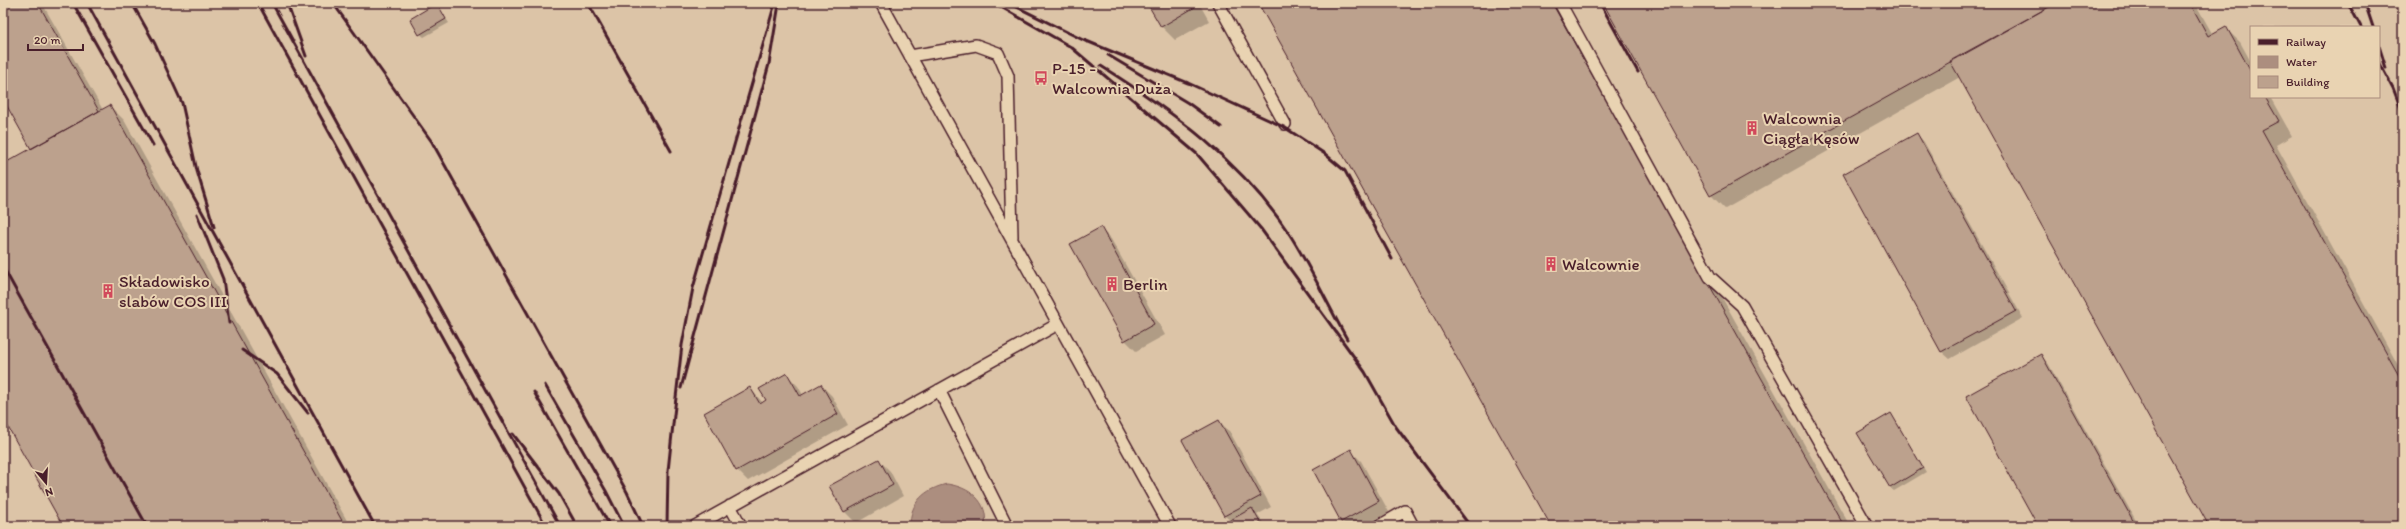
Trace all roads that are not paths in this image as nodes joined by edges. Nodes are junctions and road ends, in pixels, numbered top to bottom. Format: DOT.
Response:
graph roads {
  1 [pos="881,3"];
  2 [pos="1218,3"];
  3 [pos="1560,3"];
  4 [pos="910,56"];
  5 [pos="1285,124"];
  6 [pos="1012,240"];
  7 [pos="1058,324"];
  8 [pos="939,390"];
  9 [pos="730,506"];
  10 [pos="695,526"];
  11 [pos="741,526"];
  12 [pos="1007,526"];
  13 [pos="1170,526"];
  14 [pos="1379,526"];
  15 [pos="1413,526"];
  16 [pos="1867,526"];
  1 -- 4 [label="lane"];
  2 -- 5 [label="lane"];
  3 -- 16 [label="lane"];
  4 -- 6 [label="lane"];
  4 -- 6 [label="lane"];
  6 -- 7 [label="lane"];
  7 -- 8 [label="lane"];
  7 -- 13 [label="lane"];
  8 -- 9 [label="lane"];
  8 -- 12 [label="lane"];
  9 -- 10 [label="lane"];
  9 -- 11 [label="lane"];
  14 -- 15 [label="lane"];
}
